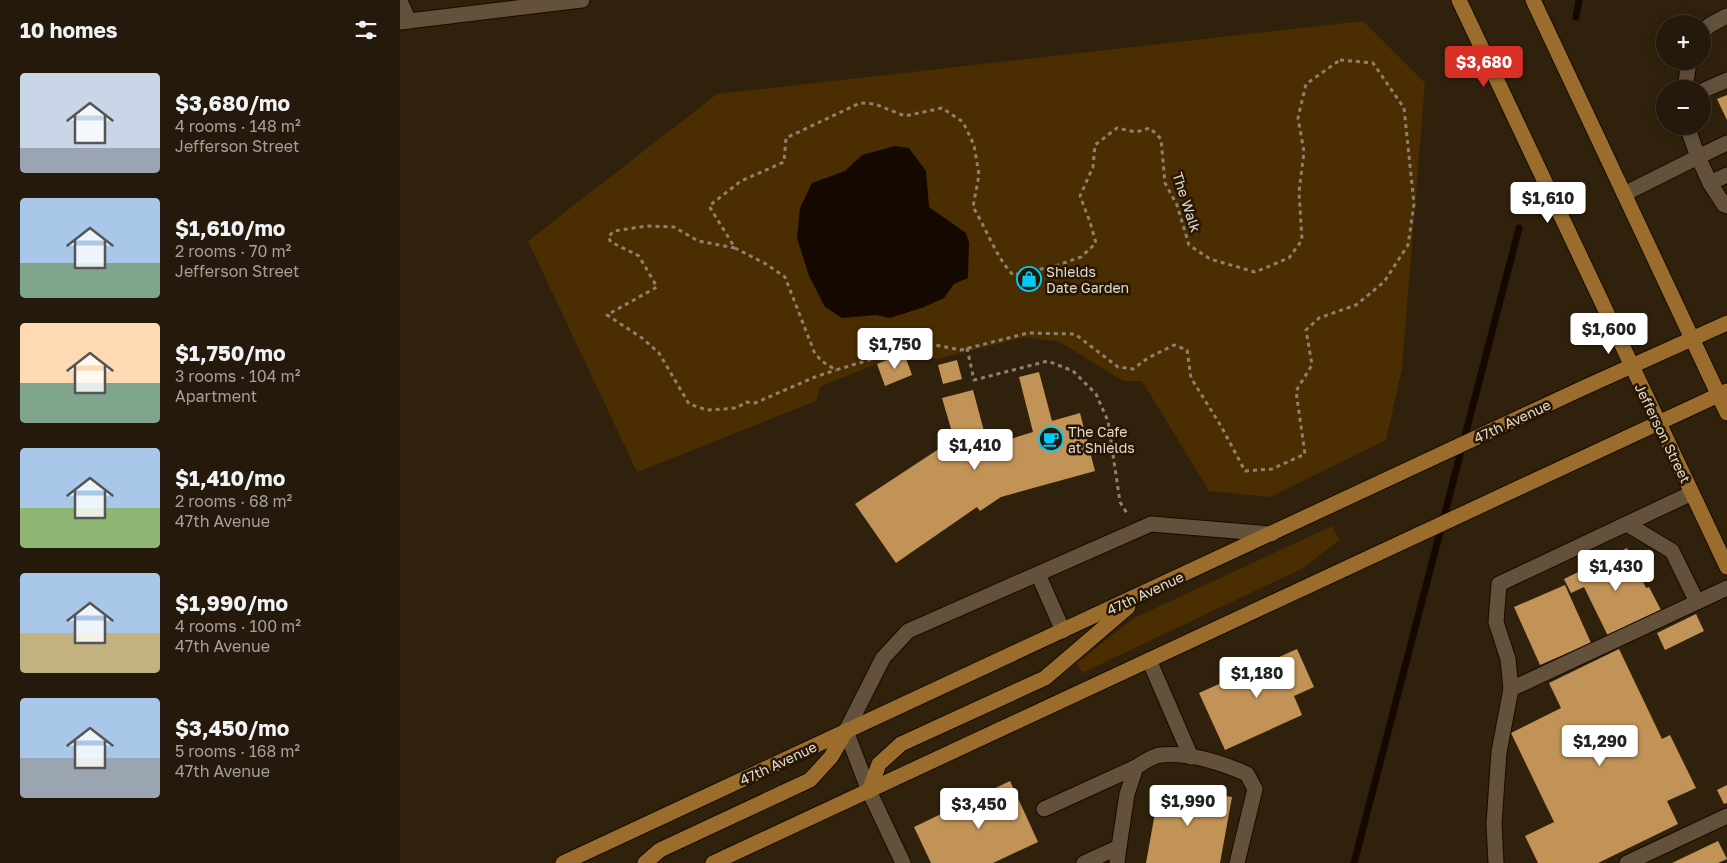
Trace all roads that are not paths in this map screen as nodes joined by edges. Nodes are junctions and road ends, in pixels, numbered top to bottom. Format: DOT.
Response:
graph roads {
  1 [pos="582,0"];
  2 [pos="1460,0"];
  3 [pos="1533,0"];
  4 [pos="400,1"];
  5 [pos="515,4"];
  6 [pos="1727,16"];
  7 [pos="405,21"];
  8 [pos="1711,24"];
  9 [pos="1727,80"];
  10 [pos="1711,87"];
  11 [pos="1690,135"];
  12 [pos="1727,143"];
  13 [pos="1698,157"];
  14 [pos="1727,175"];
  15 [pos="1710,183"];
  16 [pos="1624,194"];
  17 [pos="1727,206"];
  18 [pos="1727,323"];
  19 [pos="1692,339"];
  20 [pos="1631,366"];
  21 [pos="1723,393"];
  22 [pos="1727,413"];
  23 [pos="1659,423"];
  24 [pos="1692,493"];
  25 [pos="1628,524"];
  26 [pos="1272,534"];
  27 [pos="1727,566"];
  28 [pos="1038,574"];
  29 [pos="1727,588"];
  30 [pos="1143,593"];
  31 [pos="1697,602"];
  32 [pos="1063,630"];
  33 [pos="1149,660"];
  34 [pos="1511,689"];
  35 [pos="846,731"];
  36 [pos="1191,757"];
  37 [pos="1136,767"];
  38 [pos="869,791"];
  39 [pos="1044,809"];
  40 [pos="1727,816"];
  41 [pos="1119,846"];
  42 [pos="563,863"];
  43 [pos="645,863"];
  44 [pos="713,863"];
  45 [pos="903,863"];
  46 [pos="1084,863"];
  47 [pos="1117,863"];
  48 [pos="1237,863"];
  49 [pos="1496,863"];
  50 [pos="1627,863"];
  1 -- 5 [label="lane"];
  2 -- 20 [label="main road, Jefferson Street"];
  3 -- 16 [label="main road"];
  4 -- 7 [label="lane"];
  5 -- 7 [label="lane"];
  6 -- 8 [label="lane"];
  9 -- 10 [label="lane"];
  11 -- 13 [label="lane"];
  12 -- 13 [label="lane"];
  13 -- 15 [label="lane"];
  13 -- 16 [label="lane"];
  14 -- 15 [label="lane"];
  15 -- 17 [label="lane"];
  16 -- 19 [label="main road"];
  18 -- 19 [label="main road, 47th Avenue"];
  19 -- 20 [label="main road, 47th Avenue"];
  19 -- 21 [label="main road"];
  20 -- 23 [label="main road, Jefferson Street"];
  20 -- 26 [label="main road, 47th Avenue"];
  21 -- 22 [label="main road"];
  21 -- 23 [label="main road"];
  23 -- 24 [label="main road, Jefferson Street"];
  23 -- 33 [label="main road"];
  24 -- 25 [label="lane"];
  24 -- 27 [label="main road, Jefferson Street"];
  25 -- 31 [label="lane"];
  25 -- 34 [label="lane"];
  26 -- 28 [label="lane"];
  26 -- 30 [label="main road, 47th Avenue"];
  28 -- 32 [label="lane"];
  28 -- 35 [label="lane"];
  29 -- 31 [label="lane"];
  30 -- 32 [label="main road, 47th Avenue"];
  30 -- 38 [label="main road"];
  31 -- 34 [label="lane"];
  32 -- 35 [label="main road, 47th Avenue"];
  33 -- 36 [label="lane"];
  33 -- 38 [label="main road"];
  34 -- 49 [label="lane"];
  35 -- 38 [label="lane"];
  35 -- 42 [label="main road, 47th Avenue"];
  35 -- 43 [label="main road"];
  36 -- 37 [label="lane"];
  36 -- 48 [label="lane"];
  37 -- 39 [label="lane"];
  37 -- 41 [label="lane"];
  38 -- 44 [label="main road"];
  38 -- 45 [label="lane"];
  40 -- 50 [label="lane"];
  41 -- 46 [label="lane"];
  41 -- 47 [label="lane"];
}
